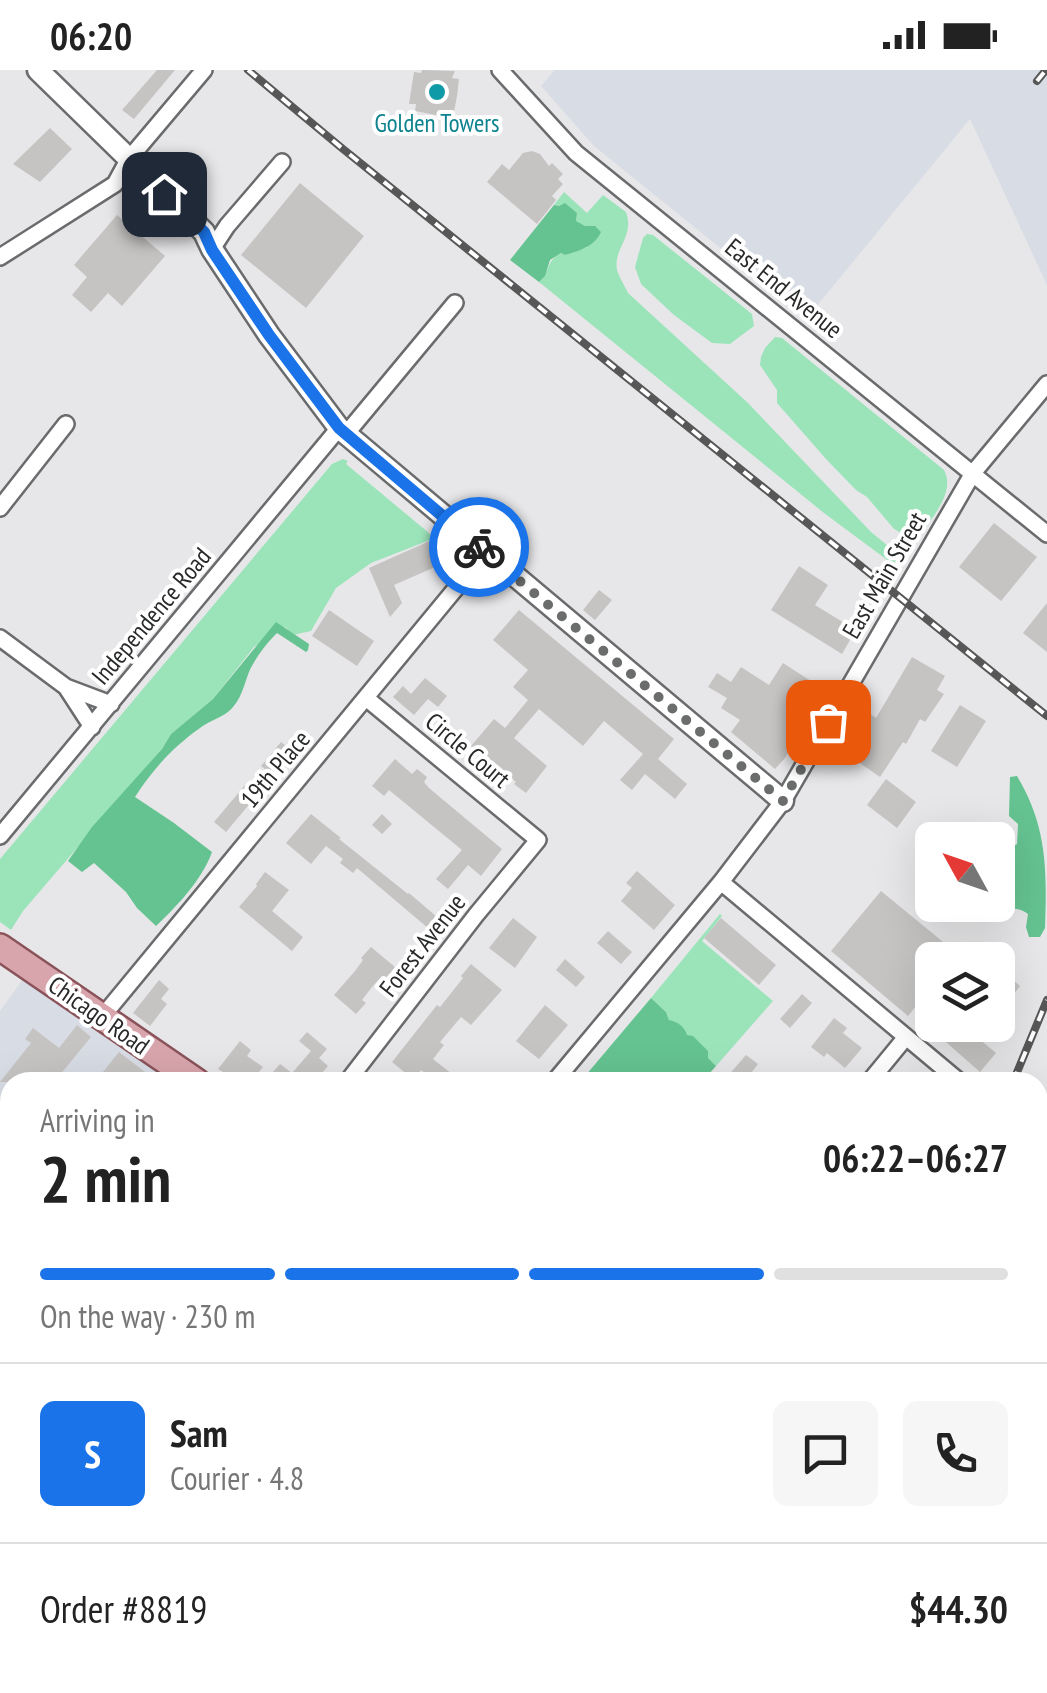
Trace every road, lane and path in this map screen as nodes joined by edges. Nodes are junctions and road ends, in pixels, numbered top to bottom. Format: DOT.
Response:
graph roads {
  1 [pos="38,70"];
  2 [pos="204,70"];
  3 [pos="500,70"];
  4 [pos="128,160"];
  5 [pos="282,162"];
  6 [pos="212,250"];
  7 [pos="0,257"];
  8 [pos="455,304"];
  9 [pos="1047,384"];
  10 [pos="66,424"];
  11 [pos="342,431"];
  12 [pos="973,474"];
  13 [pos="0,508"];
  14 [pos="1047,534"];
  15 [pos="485,553"];
  16 [pos="0,638"];
  17 [pos="66,687"];
  18 [pos="366,698"];
  19 [pos="110,704"];
  20 [pos="92,728"];
  21 [pos="783,801"];
  22 [pos="0,836"];
  23 [pos="538,840"];
  24 [pos="721,882"];
  25 [pos="0,947"];
  26 [pos="102,1017"];
  27 [pos="906,1037"];
  28 [pos="182,1072"];
  29 [pos="355,1072"];
  30 [pos="562,1072"];
  31 [pos="877,1072"];
  32 [pos="948,1072"];
  1 -- 4 [label="street"];
  2 -- 4 [label="street"];
  3 -- 12 [label="street, East End Avenue"];
  4 -- 6 [label="street"];
  4 -- 7 [label="street"];
  5 -- 6 [label="street"];
  6 -- 11 [label="street"];
  8 -- 11 [label="street, Independence Road"];
  9 -- 12 [label="street, East Main Street"];
  10 -- 13 [label="street"];
  11 -- 15 [label="street"];
  11 -- 19 [label="street, Independence Road"];
  12 -- 14 [label="street, East End Avenue"];
  12 -- 21 [label="street, East Main Street"];
  15 -- 18 [label="street, 19th Place"];
  15 -- 21 [label="street"];
  16 -- 17 [label="street"];
  17 -- 19 [label="street"];
  17 -- 20 [label="street"];
  18 -- 23 [label="street, Circle Court"];
  18 -- 26 [label="street, 19th Place"];
  19 -- 20 [label="street, Independence Road"];
  20 -- 22 [label="street, Independence Road"];
  21 -- 24 [label="street, East Main Street"];
  23 -- 29 [label="street, Forest Avenue"];
  24 -- 27 [label="street"];
  24 -- 30 [label="street, East Main Street"];
  25 -- 26 [label="main road, Chicago Road"];
  26 -- 28 [label="main road, Chicago Road"];
  27 -- 31 [label="street"];
  27 -- 32 [label="street"];
}
